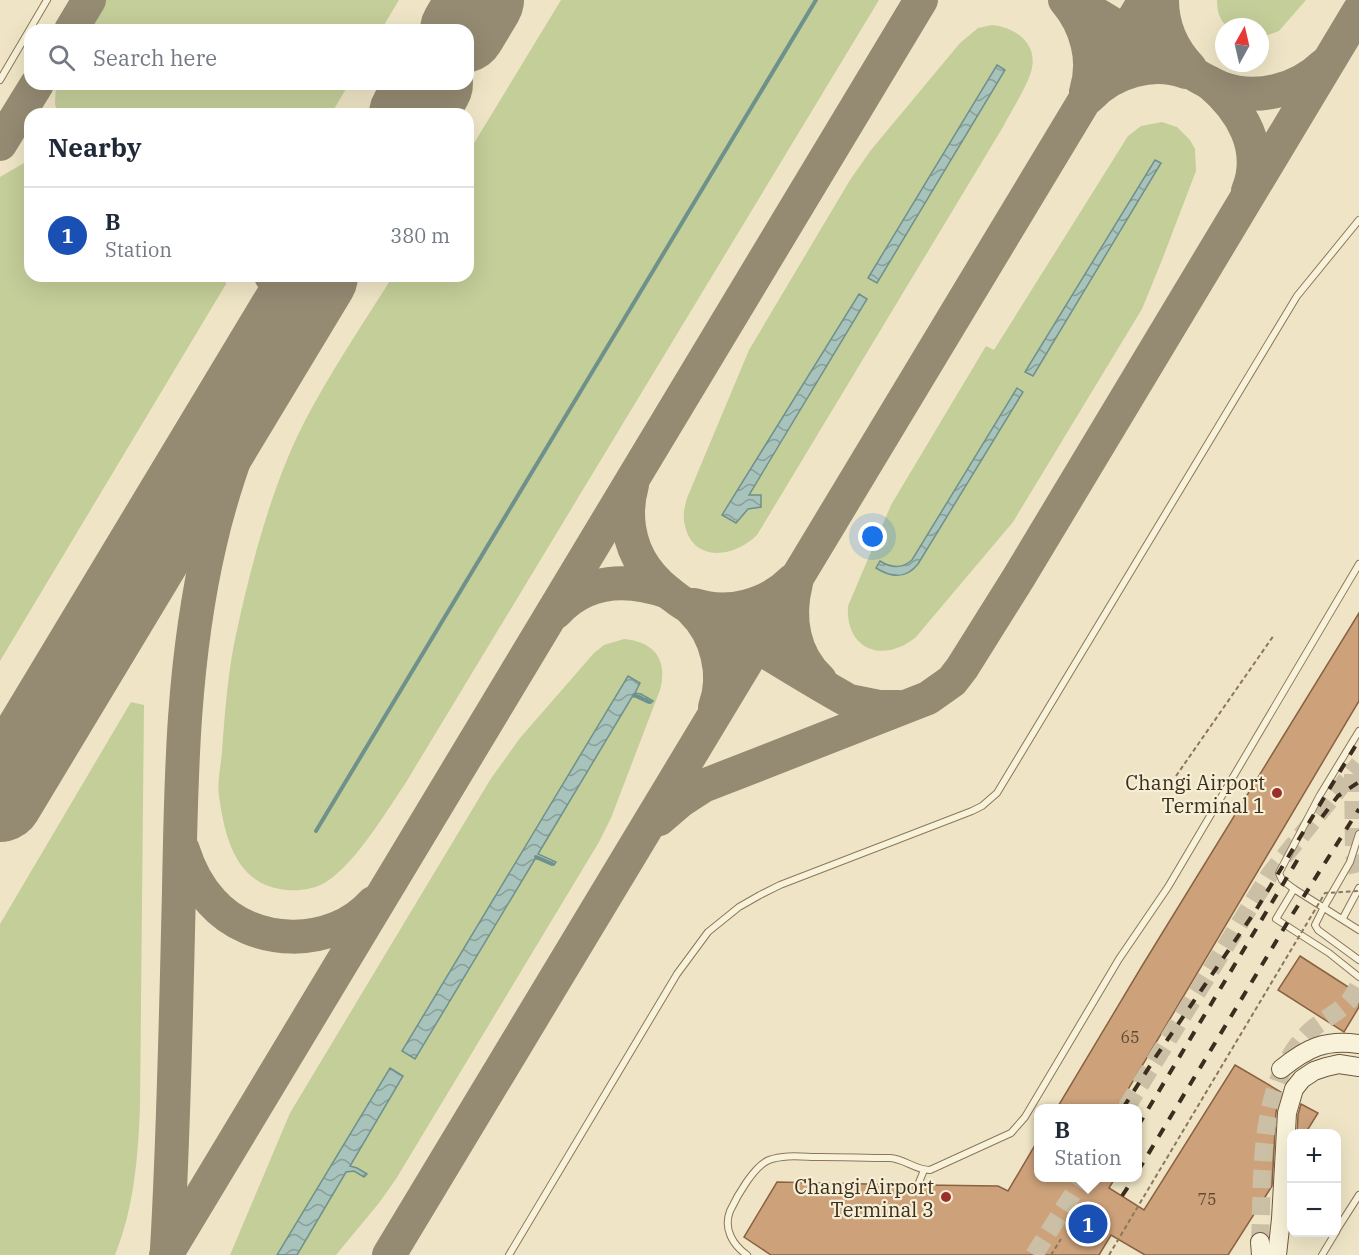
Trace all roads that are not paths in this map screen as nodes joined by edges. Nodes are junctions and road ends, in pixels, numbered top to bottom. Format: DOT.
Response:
graph roads {
  1 [pos="47,0"];
  2 [pos="33,24"];
  3 [pos="24,39"];
  4 [pos="0,80"];
  5 [pos="1359,220"];
  6 [pos="1359,564"];
  7 [pos="1359,731"];
  8 [pos="1359,834"];
  9 [pos="1294,889"];
  10 [pos="1359,890"];
  11 [pos="1324,907"];
  12 [pos="1343,918"];
  13 [pos="1359,930"];
  14 [pos="1359,960"];
  15 [pos="1359,977"];
  16 [pos="1359,1044"];
  17 [pos="1359,1067"];
  18 [pos="1281,1069"];
  19 [pos="924,1170"];
  20 [pos="918,1185"];
  21 [pos="1359,1195"];
  22 [pos="1341,1224"];
  23 [pos="1333,1237"];
  24 [pos="509,1255"];
  25 [pos="747,1255"];
  26 [pos="1277,1255"];
  27 [pos="1322,1255"];
  1 -- 2 [label="lane"];
  3 -- 4 [label="lane"];
  5 -- 24 [label="lane"];
  6 -- 19 [label="lane"];
  7 -- 9 [label="lane"];
  8 -- 11 [label="lane"];
  9 -- 11 [label="lane"];
  9 -- 15 [label="lane"];
  10 -- 12 [label="lane"];
  11 -- 12 [label="lane"];
  11 -- 14 [label="lane"];
  12 -- 13 [label="lane"];
  16 -- 18 [label="main road"];
  17 -- 26 [label="main road"];
  19 -- 20 [label="lane"];
  19 -- 25 [label="lane"];
  21 -- 22 [label="lane"];
  23 -- 27 [label="lane"];
}
